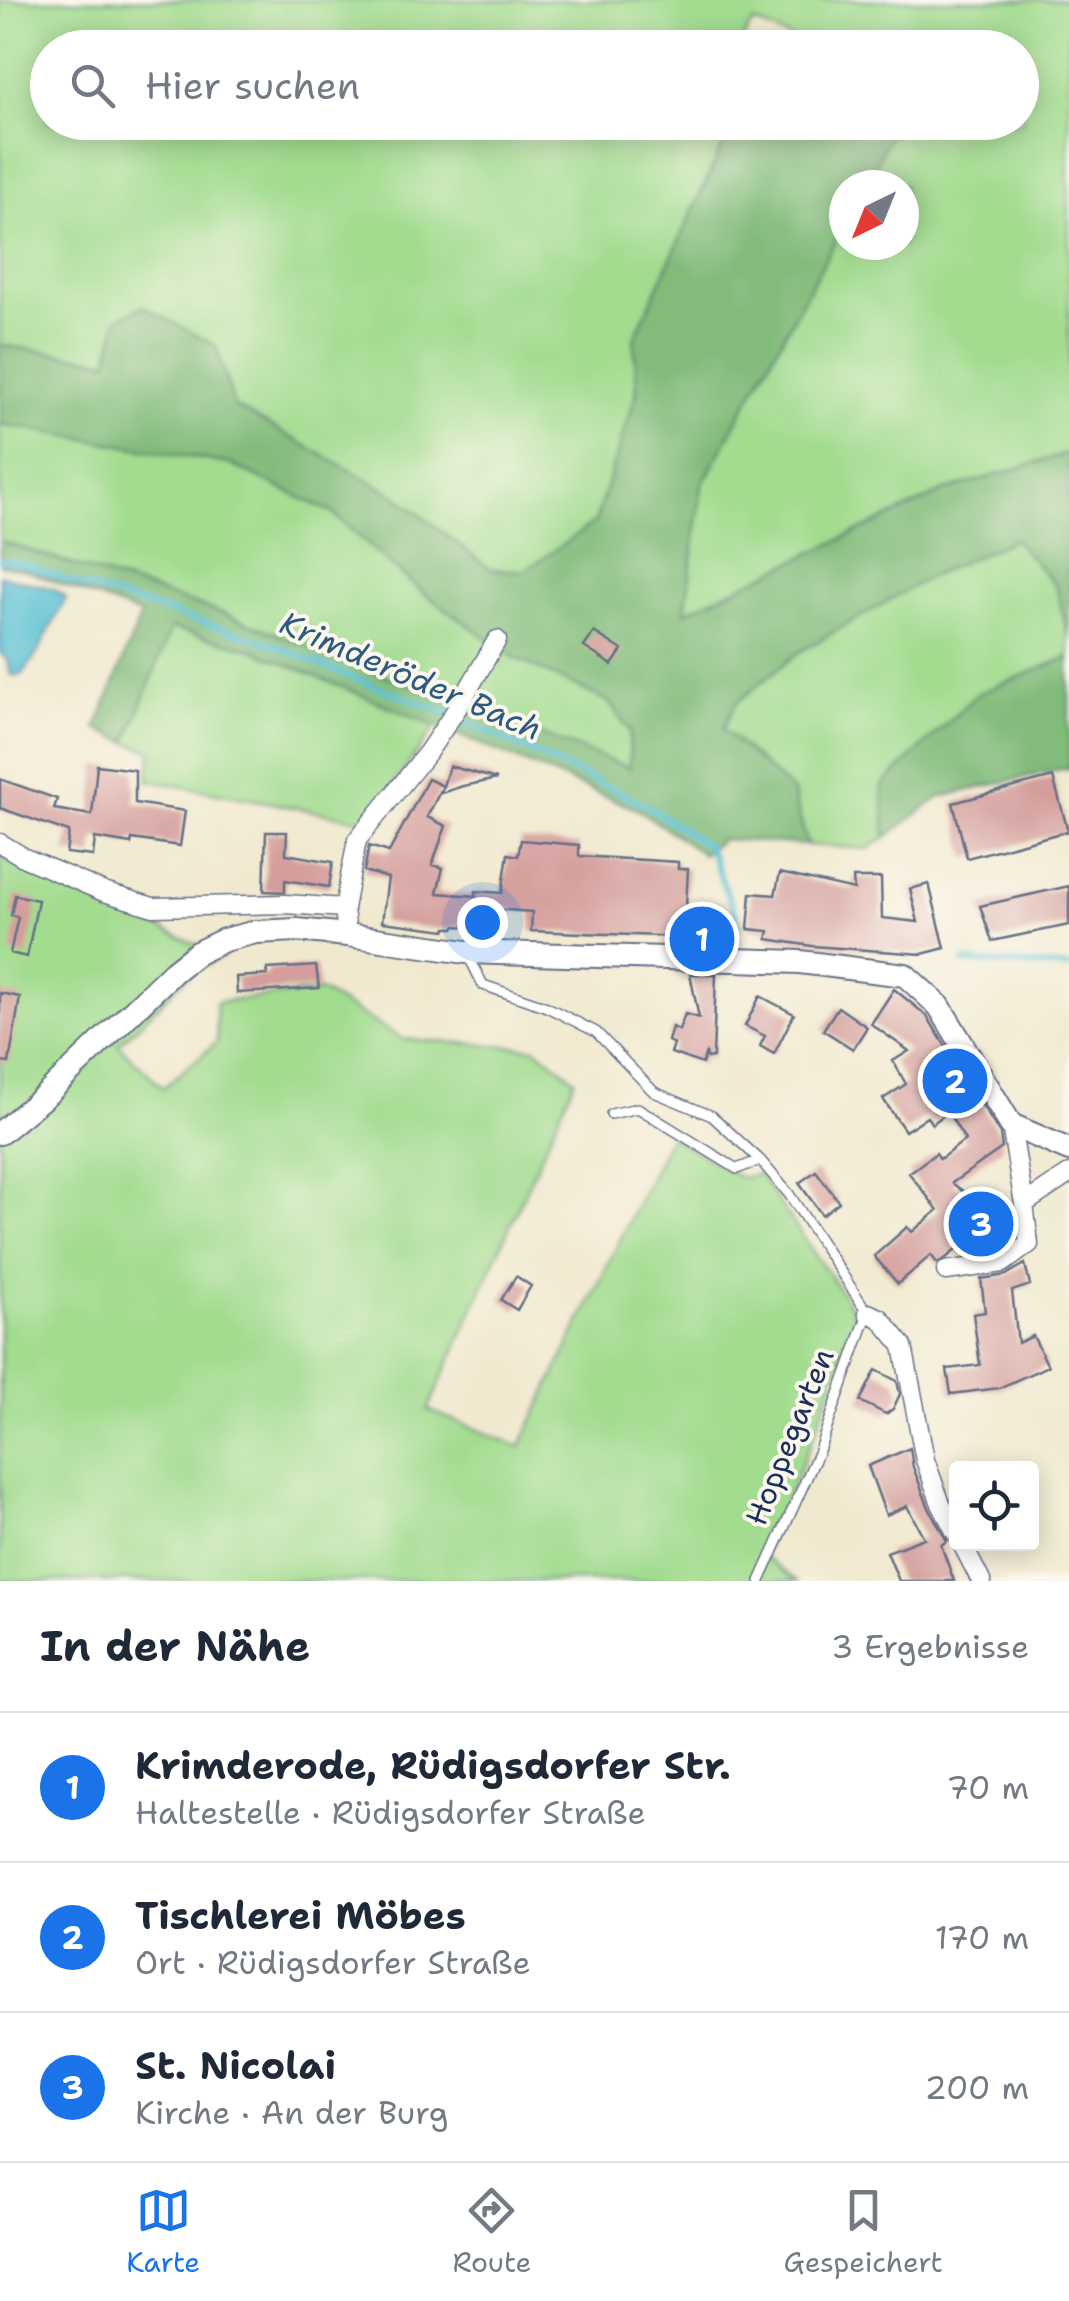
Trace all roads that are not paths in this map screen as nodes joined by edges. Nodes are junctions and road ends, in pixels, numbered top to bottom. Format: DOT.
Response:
graph roads {
  1 [pos="497,640"];
  2 [pos="0,843"];
  3 [pos="344,908"];
  4 [pos="347,935"];
  5 [pos="466,952"];
  6 [pos="611,1114"];
  7 [pos="1010,1125"];
  8 [pos="0,1133"];
  9 [pos="1069,1150"];
  10 [pos="760,1160"];
  11 [pos="1069,1174"];
  12 [pos="1024,1204"];
  13 [pos="946,1271"];
  14 [pos="868,1313"];
  15 [pos="949,1518"];
  16 [pos="966,1551"];
  17 [pos="760,1581"];
  18 [pos="981,1581"];
  1 -- 3 [label="street"];
  2 -- 3 [label="street"];
  3 -- 4 [label="street"];
  4 -- 5 [label="street"];
  4 -- 8 [label="street"];
  5 -- 7 [label="street"];
  5 -- 10 [label="lane"];
  6 -- 10 [label="lane"];
  7 -- 9 [label="street"];
  7 -- 12 [label="street"];
  10 -- 14 [label="lane"];
  11 -- 12 [label="street"];
  12 -- 13 [label="street"];
  14 -- 15 [label="street"];
  14 -- 17 [label="lane, Hoppegarten"];
  16 -- 18 [label="street"];
}
